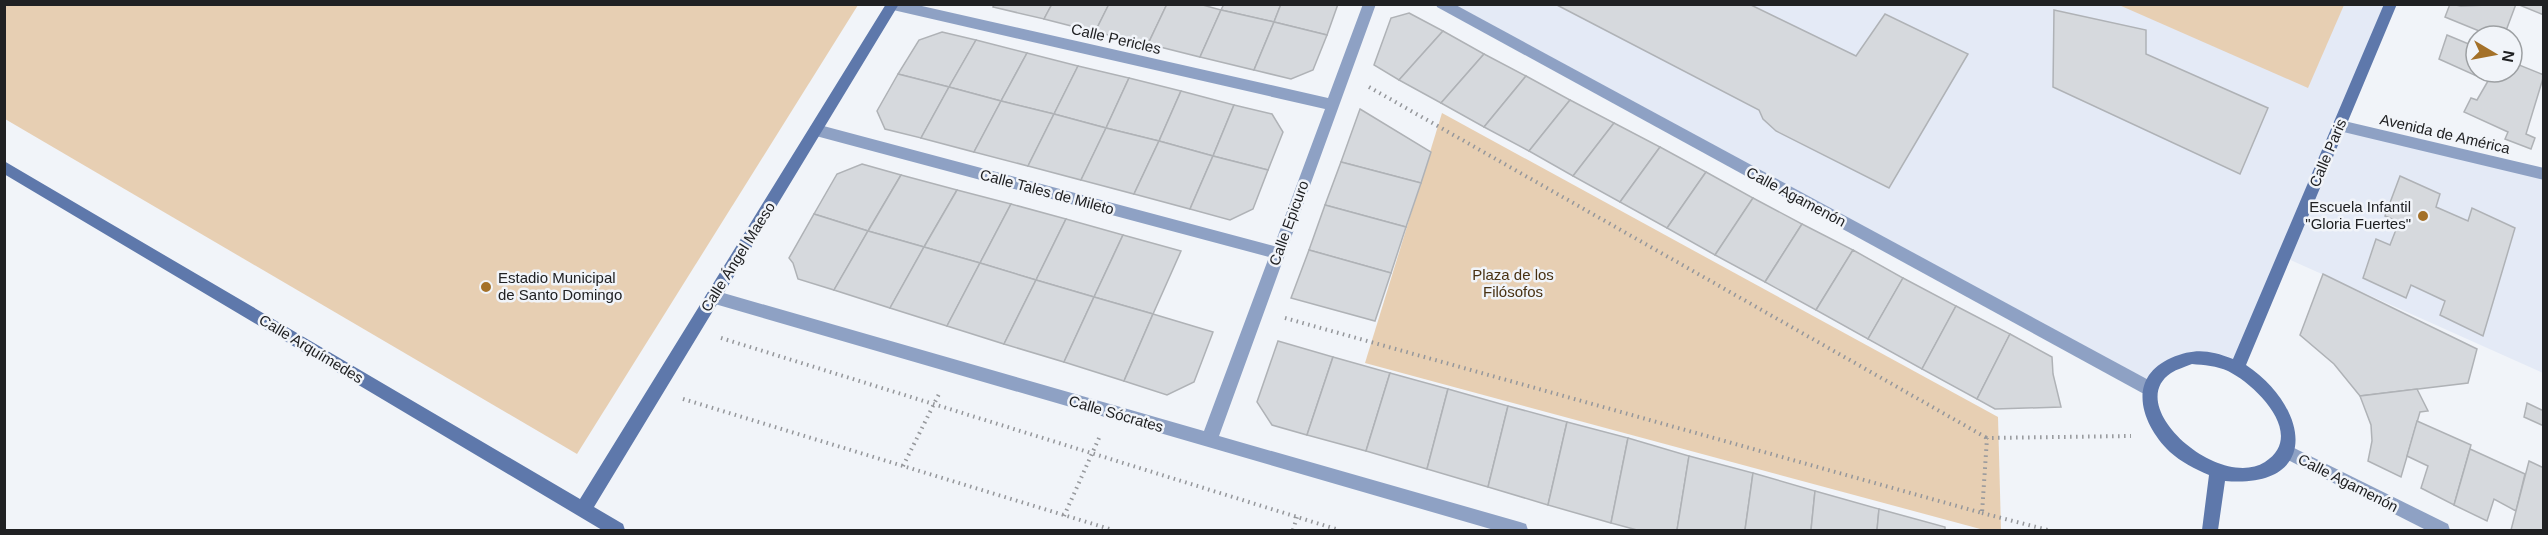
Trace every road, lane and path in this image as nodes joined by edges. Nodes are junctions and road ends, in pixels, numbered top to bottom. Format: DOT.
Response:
graph roads {
  1 [pos="1370,4"];
  2 [pos="1442,4"];
  3 [pos="2391,4"];
  4 [pos="893,5"];
  5 [pos="1345,73"];
  6 [pos="1333,105"];
  7 [pos="2340,126"];
  8 [pos="816,130"];
  9 [pos="4,167"];
  10 [pos="2544,174"];
  11 [pos="1278,253"];
  12 [pos="713,297"];
  13 [pos="1257,310"];
  14 [pos="694,329"];
  15 [pos="952,368"];
  16 [pos="2237,368"];
  17 [pos="2150,389"];
  18 [pos="657,391"];
  19 [pos="934,404"];
  20 [pos="1110,412"];
  21 [pos="2165,436"];
  22 [pos="1987,438"];
  23 [pos="1209,441"];
  24 [pos="2286,451"];
  25 [pos="1093,453"];
  26 [pos="903,466"];
  27 [pos="2218,472"];
  28 [pos="583,510"];
  29 [pos="1982,513"];
  30 [pos="1064,516"];
  31 [pos="1297,517"];
  32 [pos="617,531"];
  33 [pos="1113,531"];
  34 [pos="1293,531"];
  35 [pos="1339,531"];
  36 [pos="1520,531"];
  37 [pos="2048,531"];
  38 [pos="2210,531"];
  39 [pos="2442,531"];
  1 -- 5 [label="street, Calle Epicuro"];
  2 -- 17 [label="street, Calle Agamenón"];
  3 -- 7 [label="street, Calle Paris"];
  4 -- 6 [label="street, Calle Pericles"];
  4 -- 8 [label="street, Calle Ángel Maeso"];
  5 -- 6 [label="street, Calle Epicuro"];
  5 -- 22 [label="path"];
  6 -- 11 [label="street, Calle Epicuro"];
  7 -- 10 [label="street, Avenida de América"];
  7 -- 16 [label="street, Calle Paris"];
  8 -- 11 [label="street, Calle Tales de Mileto"];
  8 -- 12 [label="street, Calle Ángel Maeso"];
  9 -- 28 [label="street, Calle Arquímedes"];
  11 -- 13 [label="street, Calle Epicuro"];
  12 -- 14 [label="street, Calle Ángel Maeso"];
  12 -- 15 [label="street, Calle Sócrates"];
  13 -- 23 [label="street, Calle Epicuro"];
  13 -- 29 [label="path"];
  14 -- 18 [label="street, Calle Ángel Maeso"];
  14 -- 19 [label="path"];
  15 -- 19 [label="path"];
  15 -- 20 [label="street, Calle Sócrates"];
  16 -- 17 [label="street"];
  16 -- 24 [label="street"];
  17 -- 21 [label="street"];
  18 -- 26 [label="path"];
  18 -- 28 [label="street, Calle Ángel Maeso"];
  19 -- 25 [label="path"];
  19 -- 26 [label="path"];
  20 -- 23 [label="street, Calle Sócrates"];
  20 -- 25 [label="path"];
  21 -- 22 [label="path"];
  21 -- 27 [label="street"];
  22 -- 29 [label="path"];
  23 -- 36 [label="street, Calle Sócrates"];
  24 -- 27 [label="street"];
  24 -- 39 [label="street, Calle Agamenón"];
  25 -- 30 [label="path"];
  25 -- 31 [label="path"];
  26 -- 30 [label="path"];
  27 -- 38 [label="street"];
  28 -- 32 [label="street, Calle Arquímedes"];
  29 -- 37 [label="path"];
  30 -- 33 [label="path"];
  31 -- 34 [label="path"];
  31 -- 35 [label="path"];
}
